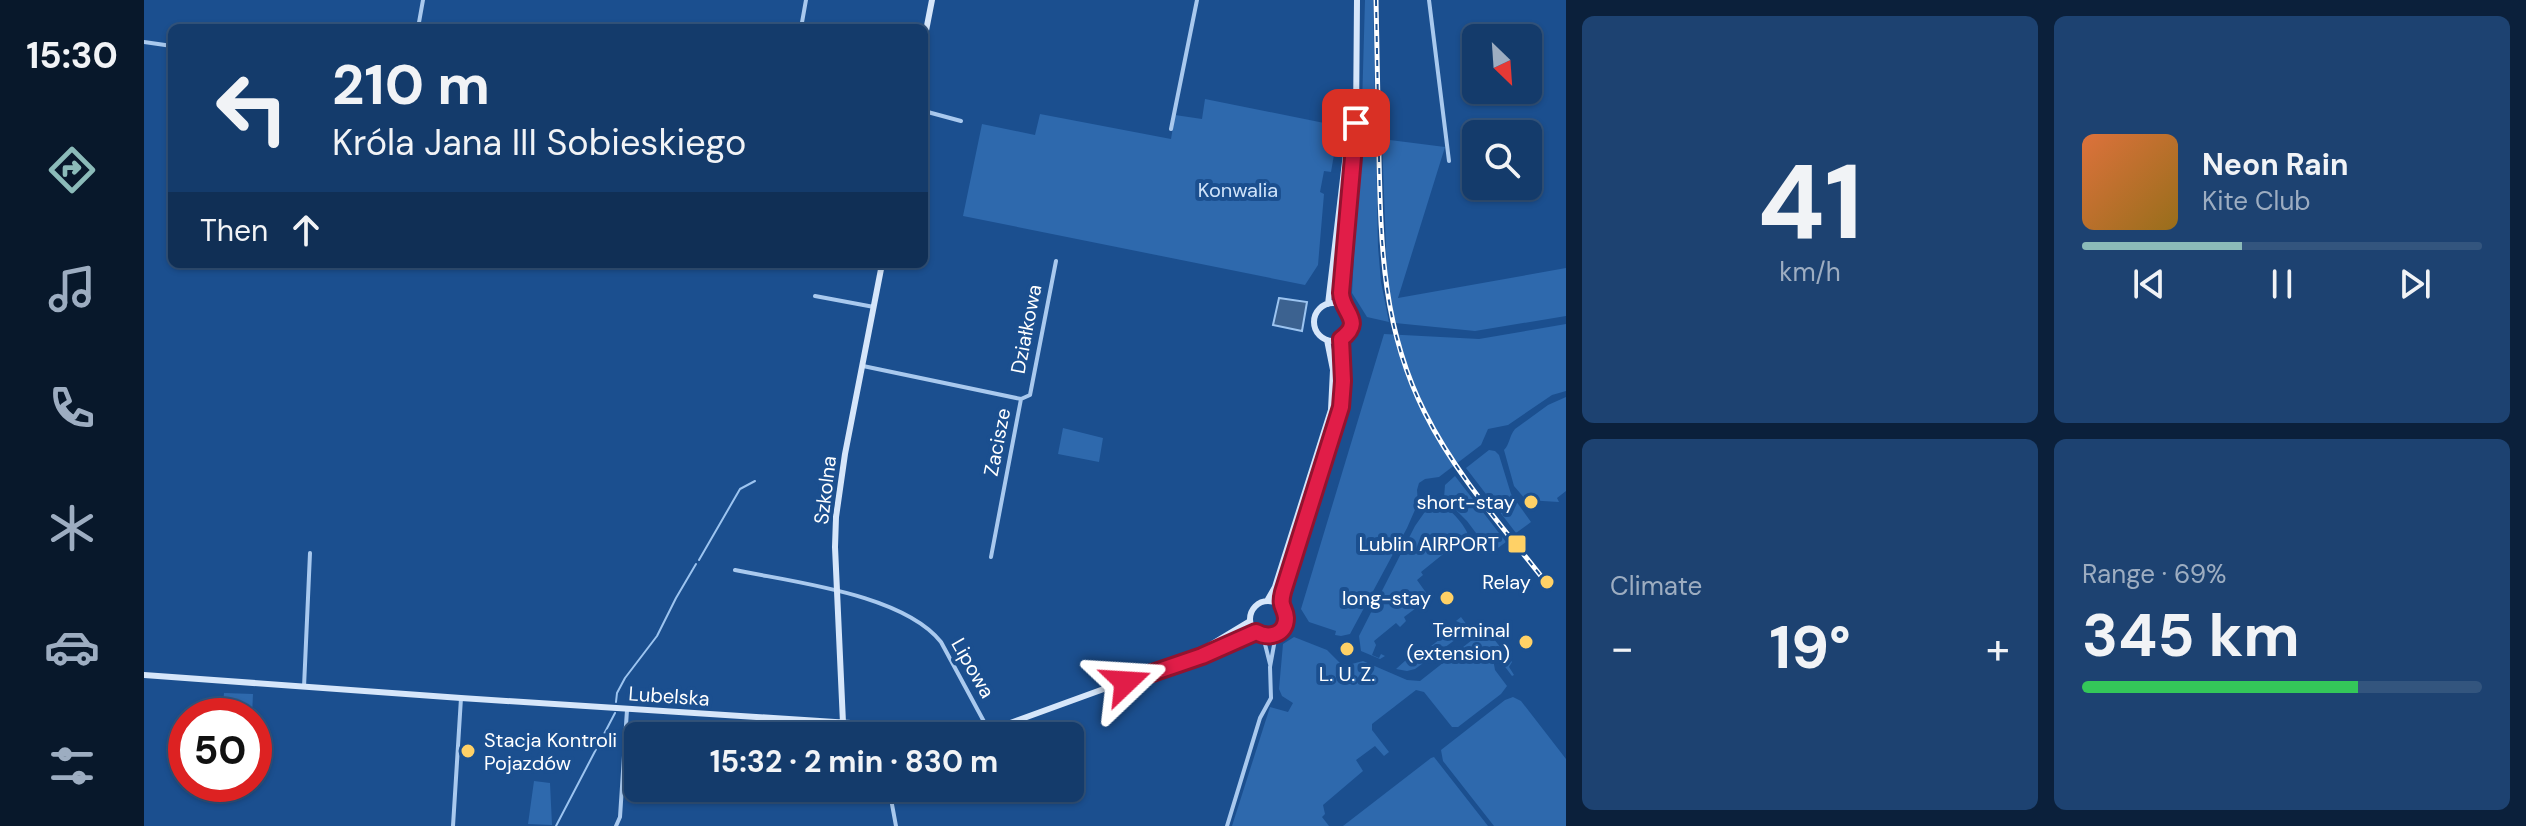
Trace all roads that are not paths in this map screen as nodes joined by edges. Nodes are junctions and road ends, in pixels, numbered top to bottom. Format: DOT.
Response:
graph roads {
  1 [pos="423,0"];
  2 [pos="806,0"];
  3 [pos="932,0"];
  4 [pos="1197,0"];
  5 [pos="1357,0"];
  6 [pos="1429,0"];
  7 [pos="419,24"];
  8 [pos="802,24"];
  9 [pos="927,24"];
  10 [pos="144,42"];
  11 [pos="168,45"];
  12 [pos="1355,80"];
  13 [pos="928,112"];
  14 [pos="961,121"];
  15 [pos="1171,129"];
  16 [pos="1449,161"];
  17 [pos="1056,261"];
  18 [pos="881,268"];
  19 [pos="815,296"];
  20 [pos="1328,304"];
  21 [pos="1343,306"];
  22 [pos="874,307"];
  23 [pos="1341,339"];
  24 [pos="1327,340"];
  25 [pos="863,366"];
  26 [pos="1021,399"];
  27 [pos="310,553"];
  28 [pos="991,557"];
  29 [pos="735,570"];
  30 [pos="837,591"];
  31 [pos="1267,601"];
  32 [pos="1281,607"];
  33 [pos="1250,621"];
  34 [pos="1260,634"];
  35 [pos="1276,634"];
  36 [pos="1181,662"];
  37 [pos="1270,667"];
  38 [pos="144,675"];
  39 [pos="304,687"];
  40 [pos="461,698"];
  41 [pos="627,710"];
  42 [pos="826,722"];
  43 [pos="843,722"];
  44 [pos="984,722"];
  45 [pos="1008,722"];
  46 [pos="892,802"];
  47 [pos="453,826"];
  48 [pos="616,826"];
  49 [pos="896,826"];
  50 [pos="1227,826"];
  1 -- 7 [label="street"];
  2 -- 8 [label="street"];
  3 -- 9 [label="main road"];
  4 -- 15 [label="street"];
  5 -- 12 [label="main road"];
  6 -- 16 [label="street"];
  10 -- 11 [label="street"];
  12 -- 20 [label="main road"];
  12 -- 21 [label="main road"];
  13 -- 14 [label="street"];
  17 -- 26 [label="street, Działkowa"];
  18 -- 22 [label="main road, Szkolna"];
  19 -- 22 [label="street"];
  20 -- 21 [label="main road"];
  20 -- 24 [label="main road"];
  21 -- 23 [label="main road"];
  22 -- 25 [label="main road, Szkolna"];
  23 -- 24 [label="main road"];
  23 -- 32 [label="main road"];
  24 -- 31 [label="main road"];
  25 -- 26 [label="street, Zacisze"];
  25 -- 30 [label="main road, Szkolna"];
  26 -- 28 [label="street, Zacisze"];
  27 -- 39 [label="street"];
  29 -- 30 [label="street, Lipowa"];
  30 -- 43 [label="main road, Szkolna"];
  30 -- 44 [label="street, Lipowa"];
  31 -- 32 [label="main road"];
  31 -- 33 [label="main road"];
  32 -- 35 [label="main road"];
  33 -- 34 [label="main road"];
  33 -- 36 [label="main road, Lubelska"];
  34 -- 35 [label="main road"];
  34 -- 36 [label="main road, Lubelska"];
  34 -- 37 [label="street"];
  35 -- 37 [label="street"];
  36 -- 45 [label="main road, Lubelska"];
  37 -- 50 [label="street"];
  38 -- 39 [label="main road, Lubelska"];
  39 -- 40 [label="main road, Lubelska"];
  40 -- 41 [label="main road, Lubelska"];
  40 -- 47 [label="street"];
  41 -- 42 [label="main road, Lubelska"];
  41 -- 48 [label="street"];
  46 -- 49 [label="street"];
}
